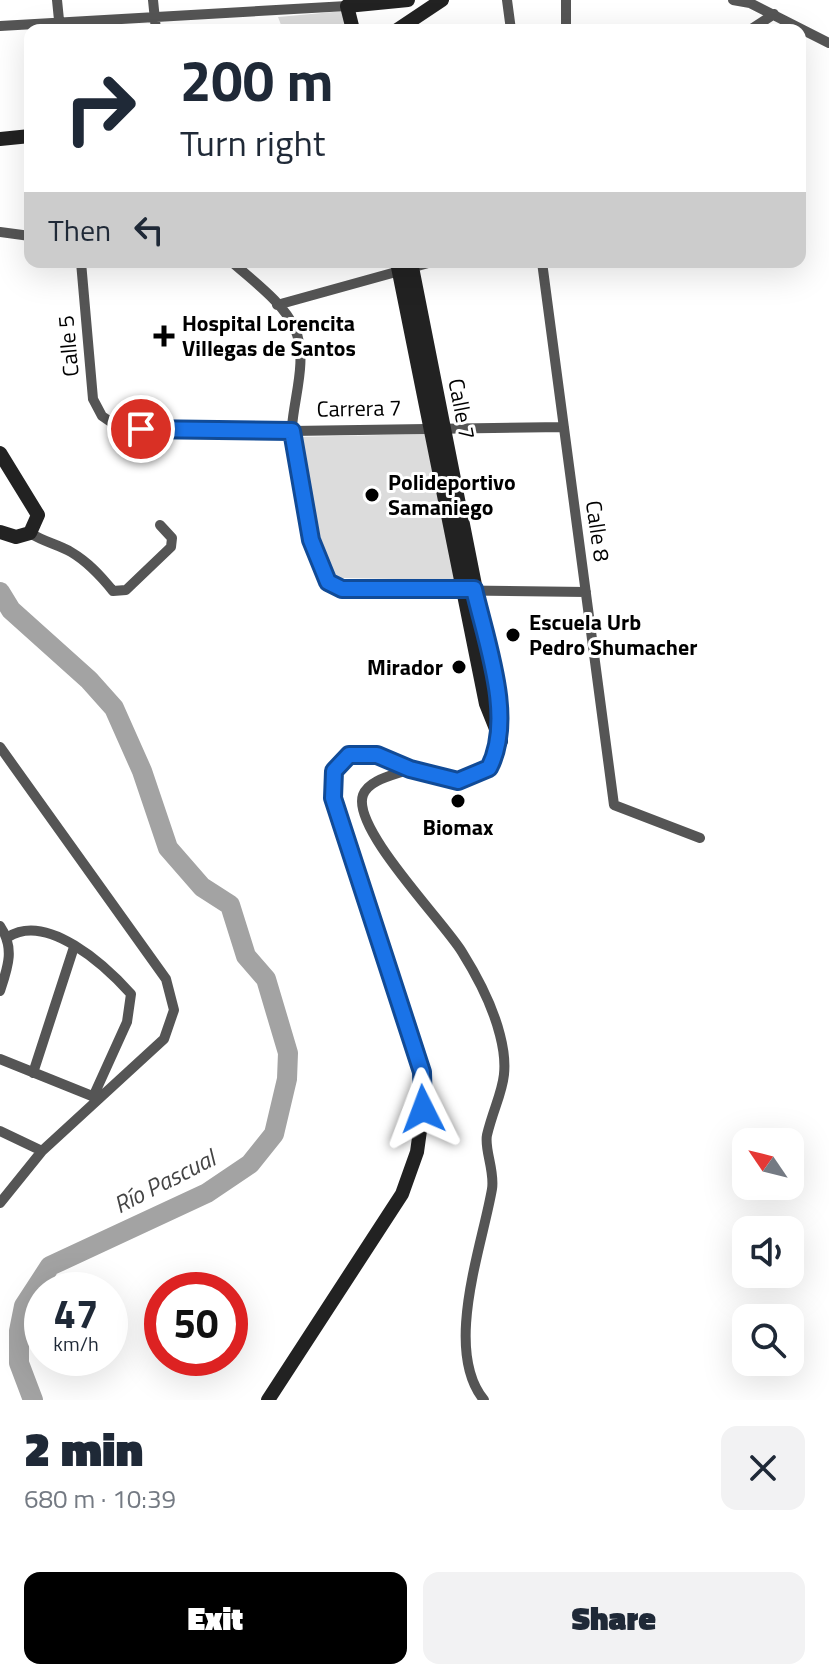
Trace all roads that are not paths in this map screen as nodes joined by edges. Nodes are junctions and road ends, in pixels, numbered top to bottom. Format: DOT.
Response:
graph roads {
  1 [pos="57,0"];
  2 [pos="153,0"];
  3 [pos="408,0"];
  4 [pos="442,0"];
  5 [pos="507,0"];
  6 [pos="566,0"];
  7 [pos="733,0"];
  8 [pos="347,6"];
  9 [pos="774,14"];
  10 [pos="155,17"];
  11 [pos="59,24"];
  12 [pos="71,24"];
  13 [pos="156,24"];
  14 [pos="352,24"];
  15 [pos="406,24"];
  16 [pos="510,24"];
  17 [pos="566,24"];
  18 [pos="759,24"];
  19 [pos="793,24"];
  20 [pos="0,26"];
  21 [pos="24,26"];
  22 [pos="806,31"];
  23 [pos="829,43"];
  24 [pos="24,137"];
  25 [pos="0,139"];
  26 [pos="0,232"];
  27 [pos="24,235"];
  28 [pos="82,268"];
  29 [pos="238,268"];
  30 [pos="395,268"];
  31 [pos="406,268"];
  32 [pos="543,268"];
  33 [pos="277,305"];
  34 [pos="108,421"];
  35 [pos="564,427"];
  36 [pos="436,428"];
  37 [pos="292,431"];
  38 [pos="0,453"];
  39 [pos="160,525"];
  40 [pos="0,532"];
  41 [pos="30,533"];
  42 [pos="468,589"];
  43 [pos="586,592"];
  44 [pos="0,747"];
  45 [pos="410,769"];
  46 [pos="700,838"];
  47 [pos="0,926"];
  48 [pos="8,937"];
  49 [pos="74,947"];
  50 [pos="0,991"];
  51 [pos="0,1059"];
  52 [pos="33,1073"];
  53 [pos="96,1098"];
  54 [pos="0,1131"];
  55 [pos="42,1151"];
  56 [pos="0,1203"];
  57 [pos="284,1373"];
  58 [pos="268,1400"];
  59 [pos="279,1400"];
  60 [pos="484,1400"];
  1 -- 11 [label="street"];
  2 -- 10 [label="street"];
  3 -- 8 [label="main road"];
  4 -- 15 [label="main road"];
  5 -- 16 [label="street"];
  6 -- 17 [label="street"];
  7 -- 9 [label="street"];
  8 -- 10 [label="street"];
  8 -- 14 [label="main road"];
  9 -- 18 [label="street"];
  9 -- 19 [label="street"];
  10 -- 12 [label="street"];
  10 -- 13 [label="street"];
  20 -- 21 [label="street"];
  22 -- 23 [label="street"];
  24 -- 25 [label="main road"];
  26 -- 27 [label="street"];
  28 -- 34 [label="street, Calle 5"];
  29 -- 33 [label="street"];
  30 -- 33 [label="street"];
  31 -- 36 [label="main road, Calle 7"];
  32 -- 35 [label="street, Calle 8"];
  33 -- 37 [label="street"];
  34 -- 37 [label="street, Carrera 7"];
  35 -- 36 [label="street, Carrera 7"];
  35 -- 43 [label="street, Calle 8"];
  36 -- 37 [label="street, Carrera 7"];
  36 -- 42 [label="main road, Calle 7"];
  37 -- 42 [label="street"];
  38 -- 41 [label="main road"];
  39 -- 41 [label="street"];
  40 -- 41 [label="main road"];
  42 -- 43 [label="street"];
  42 -- 45 [label="main road, Calle 7"];
  43 -- 46 [label="street, Calle 8"];
  44 -- 53 [label="street"];
  45 -- 57 [label="main road"];
  45 -- 60 [label="street"];
  47 -- 48 [label="street"];
  48 -- 49 [label="street"];
  48 -- 50 [label="street"];
  49 -- 52 [label="street"];
  49 -- 53 [label="street"];
  51 -- 52 [label="street"];
  52 -- 53 [label="street"];
  53 -- 55 [label="street"];
  54 -- 55 [label="street"];
  55 -- 56 [label="street"];
  57 -- 58 [label="main road"];
  57 -- 59 [label="street"];
}
